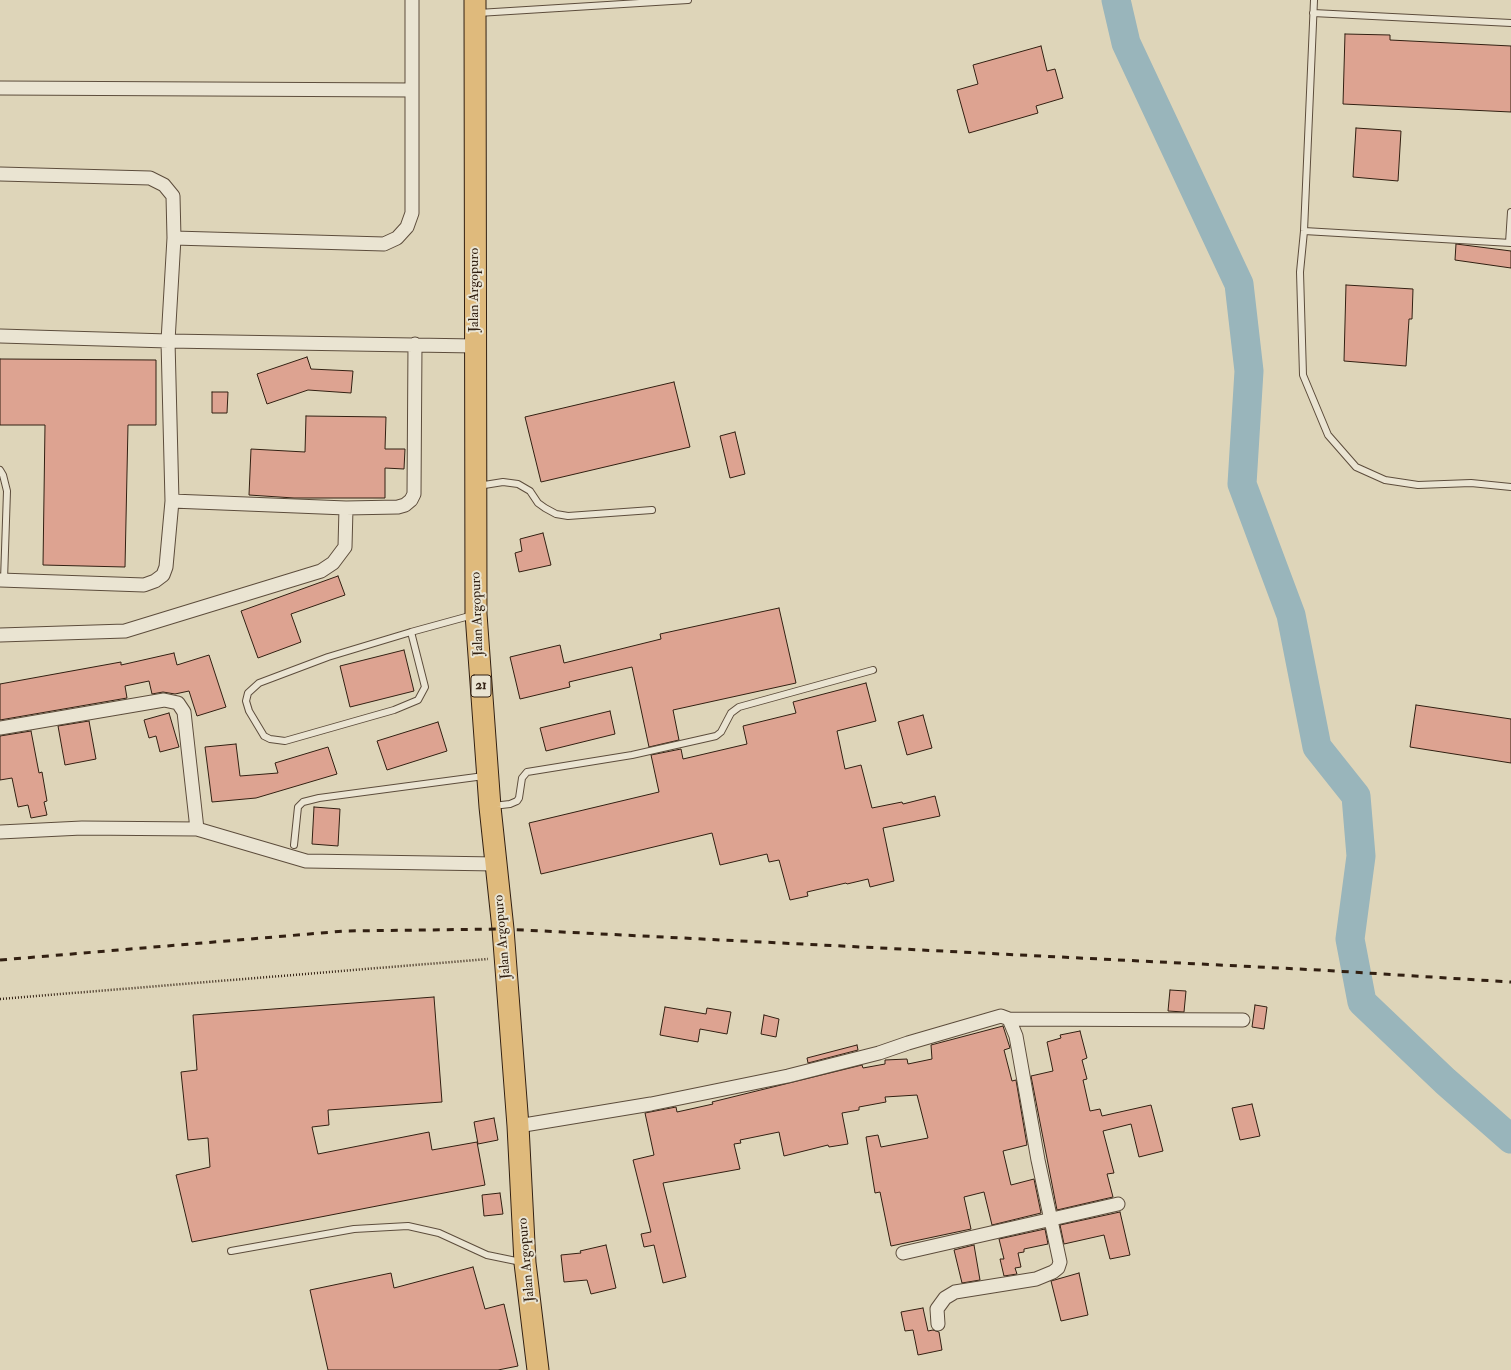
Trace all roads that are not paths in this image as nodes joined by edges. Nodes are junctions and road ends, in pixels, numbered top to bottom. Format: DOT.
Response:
graph roads {
  1 [pos="412,0"];
  2 [pos="688,0"];
  3 [pos="1314,0"];
  4 [pos="475,7"];
  5 [pos="1313,13"];
  6 [pos="1511,23"];
  7 [pos="0,88"];
  8 [pos="412,90"];
  9 [pos="0,174"];
  10 [pos="1511,212"];
  11 [pos="1304,231"];
  12 [pos="174,238"];
  13 [pos="1510,243"];
  14 [pos="0,336"];
  15 [pos="168,341"];
  16 [pos="415,344"];
  17 [pos="476,346"];
  18 [pos="0,470"];
  19 [pos="476,487"];
  20 [pos="1511,487"];
  21 [pos="172,501"];
  22 [pos="346,508"];
  23 [pos="652,510"];
  24 [pos="2,580"];
  25 [pos="476,614"];
  26 [pos="411,632"];
  27 [pos="0,635"];
  28 [pos="873,670"];
  29 [pos="0,728"];
  30 [pos="488,775"];
  31 [pos="490,807"];
  32 [pos="197,829"];
  33 [pos="0,832"];
  34 [pos="294,845"];
  35 [pos="496,864"];
  36 [pos="1009,1019"];
  37 [pos="1243,1020"];
  38 [pos="518,1126"];
  39 [pos="1118,1204"];
  40 [pos="1050,1220"];
  41 [pos="231,1251"];
  42 [pos="903,1253"];
  43 [pos="525,1262"];
  44 [pos="938,1324"];
  45 [pos="538,1370"];
  1 -- 8 [label="street"];
  2 -- 4 [label="lane"];
  3 -- 5 [label="lane"];
  4 -- 17 [label="highway, Jalan Argopuro / 21"];
  5 -- 6 [label="lane"];
  5 -- 11 [label="lane"];
  7 -- 8 [label="street"];
  8 -- 12 [label="street"];
  9 -- 12 [label="street"];
  10 -- 13 [label="lane"];
  11 -- 13 [label="lane"];
  11 -- 20 [label="lane"];
  12 -- 15 [label="street"];
  14 -- 15 [label="street"];
  15 -- 16 [label="street"];
  15 -- 21 [label="street"];
  16 -- 17 [label="street"];
  16 -- 22 [label="street"];
  17 -- 19 [label="highway, Jalan Argopuro / 21"];
  18 -- 24 [label="lane"];
  19 -- 23 [label="lane"];
  19 -- 25 [label="highway, Jalan Argopuro / 21"];
  21 -- 22 [label="street"];
  21 -- 24 [label="street"];
  22 -- 27 [label="street"];
  25 -- 26 [label="lane"];
  25 -- 30 [label="highway, Jalan Argopuro / 21"];
  26 -- 26 [label="lane"];
  28 -- 31 [label="lane"];
  29 -- 32 [label="street"];
  30 -- 31 [label="highway, Jalan Argopuro / 21"];
  30 -- 34 [label="lane"];
  31 -- 35 [label="highway, Jalan Argopuro / 21"];
  32 -- 33 [label="street"];
  32 -- 35 [label="street"];
  35 -- 38 [label="highway, Jalan Argopuro / 21"];
  36 -- 37 [label="street"];
  36 -- 38 [label="street"];
  36 -- 40 [label="street"];
  38 -- 43 [label="highway, Jalan Argopuro / 21"];
  39 -- 40 [label="street"];
  40 -- 42 [label="street"];
  40 -- 44 [label="street"];
  41 -- 43 [label="lane"];
  43 -- 45 [label="highway, Jalan Argopuro / 21"];
}
